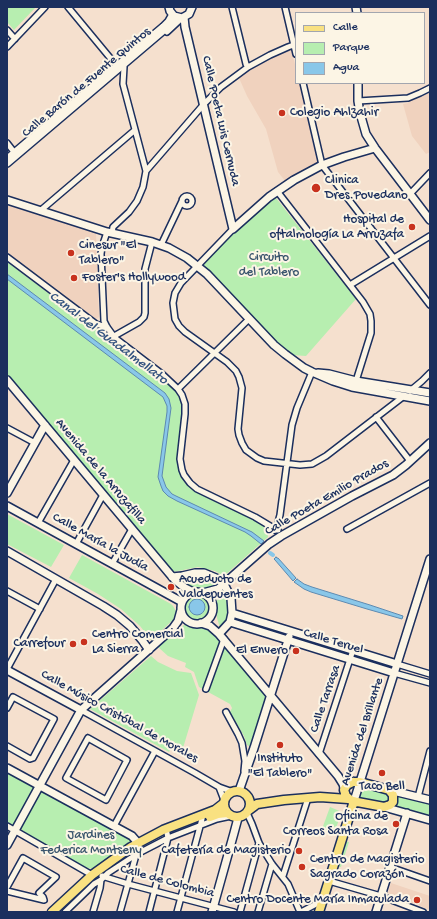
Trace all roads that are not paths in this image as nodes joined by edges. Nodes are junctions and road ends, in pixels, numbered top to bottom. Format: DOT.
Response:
graph roads {
  1 [pos="45,7"];
  2 [pos="68,7"];
  3 [pos="232,7"];
  4 [pos="285,7"];
  5 [pos="193,9"];
  6 [pos="177,16"];
  7 [pos="7,30"];
  8 [pos="15,39"];
  9 [pos="295,44"];
  10 [pos="7,47"];
  11 [pos="116,65"];
  12 [pos="124,67"];
  13 [pos="248,67"];
  14 [pos="303,84"];
  15 [pos="358,84"];
  16 [pos="430,88"];
  17 [pos="358,101"];
  18 [pos="204,104"];
  19 [pos="135,130"];
  20 [pos="7,143"];
  21 [pos="375,148"];
  22 [pos="14,152"];
  23 [pos="7,158"];
  24 [pos="7,163"];
  25 [pos="322,165"];
  26 [pos="7,166"];
  27 [pos="146,172"];
  28 [pos="430,173"];
  29 [pos="277,191"];
  30 [pos="410,194"];
  31 [pos="7,200"];
  32 [pos="182,201"];
  33 [pos="40,211"];
  34 [pos="430,220"];
  35 [pos="233,229"];
  36 [pos="109,233"];
  37 [pos="430,236"];
  38 [pos="152,242"];
  39 [pos="161,244"];
  40 [pos="7,257"];
  41 [pos="393,258"];
  42 [pos="198,266"];
  43 [pos="350,285"];
  44 [pos="430,305"];
  45 [pos="249,319"];
  46 [pos="107,327"];
  47 [pos="115,338"];
  48 [pos="214,354"];
  49 [pos="312,372"];
  50 [pos="430,373"];
  51 [pos="356,381"];
  52 [pos="8,383"];
  53 [pos="178,389"];
  54 [pos="411,390"];
  55 [pos="430,393"];
  56 [pos="404,396"];
  57 [pos="430,400"];
  58 [pos="376,417"];
  59 [pos="45,425"];
  60 [pos="7,428"];
  61 [pos="35,443"];
  62 [pos="430,443"];
  63 [pos="74,460"];
  64 [pos="410,461"];
  65 [pos="287,464"];
  66 [pos="430,483"];
  67 [pos="7,493"];
  68 [pos="103,495"];
  69 [pos="7,506"];
  70 [pos="278,522"];
  71 [pos="38,523"];
  72 [pos="270,526"];
  73 [pos="132,529"];
  74 [pos="347,529"];
  75 [pos="280,533"];
  76 [pos="76,544"];
  77 [pos="7,552"];
  78 [pos="430,559"];
  79 [pos="112,564"];
  80 [pos="173,578"];
  81 [pos="56,579"];
  82 [pos="221,587"];
  83 [pos="7,591"];
  84 [pos="193,592"];
  85 [pos="203,592"];
  86 [pos="183,603"];
  87 [pos="40,609"];
  88 [pos="213,610"];
  89 [pos="232,613"];
  90 [pos="191,622"];
  91 [pos="230,622"];
  92 [pos="201,623"];
  93 [pos="173,628"];
  94 [pos="290,631"];
  95 [pos="222,636"];
  96 [pos="288,640"];
  97 [pos="149,650"];
  98 [pos="353,650"];
  99 [pos="351,660"];
  100 [pos="397,664"];
  101 [pos="7,669"];
  102 [pos="394,673"];
  103 [pos="430,674"];
  104 [pos="430,683"];
  105 [pos="206,689"];
  106 [pos="270,695"];
  107 [pos="7,708"];
  108 [pos="81,710"];
  109 [pos="226,712"];
  110 [pos="242,743"];
  111 [pos="7,746"];
  112 [pos="254,748"];
  113 [pos="155,751"];
  114 [pos="430,751"];
  115 [pos="319,754"];
  116 [pos="7,768"];
  117 [pos="244,776"];
  118 [pos="338,776"];
  119 [pos="359,782"];
  120 [pos="40,786"];
  121 [pos="219,787"];
  122 [pos="344,789"];
  123 [pos="389,790"];
  124 [pos="236,791"];
  125 [pos="418,796"];
  126 [pos="308,798"];
  127 [pos="106,800"];
  128 [pos="250,800"];
  129 [pos="351,800"];
  130 [pos="430,800"];
  131 [pos="224,802"];
  132 [pos="384,807"];
  133 [pos="248,812"];
  134 [pos="407,813"];
  135 [pos="232,815"];
  136 [pos="430,820"];
  137 [pos="201,823"];
  138 [pos="7,826"];
  139 [pos="114,826"];
  140 [pos="15,831"];
  141 [pos="167,836"];
  142 [pos="258,843"];
  143 [pos="7,845"];
  144 [pos="138,848"];
  145 [pos="272,864"];
  146 [pos="390,867"];
  147 [pos="98,876"];
  148 [pos="282,876"];
  149 [pos="330,881"];
  150 [pos="430,881"];
  151 [pos="128,884"];
  152 [pos="7,887"];
  153 [pos="155,890"];
  154 [pos="7,891"];
  155 [pos="381,896"];
  156 [pos="181,898"];
  157 [pos="323,901"];
  158 [pos="213,909"];
  159 [pos="52,912"];
  160 [pos="58,912"];
  161 [pos="65,912"];
  162 [pos="93,912"];
  163 [pos="120,912"];
  164 [pos="149,912"];
  165 [pos="177,912"];
  166 [pos="234,912"];
  167 [pos="240,912"];
  168 [pos="258,912"];
  169 [pos="300,912"];
  170 [pos="319,912"];
  171 [pos="376,912"];
  172 [pos="423,912"];
  1 -- 8 [label="street"];
  2 -- 11 [label="street"];
  3 -- 13 [label="street"];
  4 -- 9 [label="street"];
  5 -- 6 [label="main road"];
  6 -- 11 [label="street, Calle Barón de Fuente Quintos"];
  6 -- 12 [label="street, Calle Barón de Fuente Quintos"];
  6 -- 18 [label="main road, Calle Poeta Luis Cernuda"];
  6 -- 24 [label="main road, Calle Barón de Fuente Quintos"];
  7 -- 8 [label="street"];
  8 -- 10 [label="street"];
  9 -- 13 [label="street"];
  11 -- 22 [label="street, Calle Barón de Fuente Quintos"];
  12 -- 19 [label="street"];
  12 -- 26 [label="street, Calle Barón de Fuente Quintos"];
  13 -- 18 [label="street"];
  14 -- 25 [label="street"];
  15 -- 17 [label="main road"];
  16 -- 17 [label="street"];
  17 -- 21 [label="main road"];
  18 -- 27 [label="street"];
  18 -- 35 [label="main road, Calle Poeta Luis Cernuda"];
  19 -- 27 [label="street"];
  19 -- 33 [label="street"];
  20 -- 22 [label="street"];
  21 -- 25 [label="main road"];
  21 -- 30 [label="main road"];
  22 -- 23 [label="street, Calle Barón de Fuente Quintos"];
  25 -- 29 [label="main road"];
  25 -- 41 [label="street"];
  27 -- 36 [label="street"];
  28 -- 30 [label="street"];
  29 -- 35 [label="main road"];
  29 -- 43 [label="street"];
  30 -- 34 [label="main road"];
  31 -- 33 [label="main road"];
  32 -- 39 [label="street"];
  33 -- 36 [label="main road"];
  35 -- 42 [label="street"];
  36 -- 38 [label="main road"];
  36 -- 46 [label="street"];
  37 -- 41 [label="street"];
  38 -- 39 [label="main road"];
  38 -- 47 [label="street"];
  39 -- 42 [label="main road"];
  40 -- 46 [label="street"];
  41 -- 43 [label="street"];
  41 -- 44 [label="street"];
  42 -- 45 [label="main road"];
  42 -- 48 [label="street"];
  43 -- 51 [label="street"];
  45 -- 48 [label="street"];
  45 -- 49 [label="main road"];
  46 -- 47 [label="street"];
  47 -- 53 [label="street"];
  48 -- 53 [label="street"];
  48 -- 65 [label="street"];
  49 -- 51 [label="main road"];
  49 -- 56 [label="main road"];
  49 -- 65 [label="street"];
  50 -- 54 [label="street"];
  51 -- 54 [label="main road"];
  52 -- 59 [label="main road, Avenida de la Arruzafilla"];
  53 -- 72 [label="street"];
  54 -- 55 [label="main road"];
  54 -- 56 [label="street"];
  56 -- 57 [label="main road"];
  56 -- 58 [label="street"];
  58 -- 64 [label="street"];
  58 -- 65 [label="street"];
  59 -- 61 [label="main road"];
  59 -- 63 [label="main road, Avenida de la Arruzafilla"];
  60 -- 61 [label="street"];
  61 -- 67 [label="main road"];
  62 -- 64 [label="main road, Calle Poeta Emilio Prados"];
  63 -- 68 [label="main road, Avenida de la Arruzafilla"];
  63 -- 71 [label="street"];
  64 -- 75 [label="main road, Calle Poeta Emilio Prados"];
  65 -- 70 [label="street"];
  66 -- 74 [label="street"];
  68 -- 73 [label="main road, Avenida de la Arruzafilla"];
  68 -- 76 [label="street"];
  69 -- 71 [label="main road, Calle María la Judía"];
  70 -- 72 [label="street"];
  70 -- 75 [label="street"];
  71 -- 76 [label="main road, Calle María la Judía"];
  72 -- 75 [label="street"];
  73 -- 79 [label="street"];
  73 -- 80 [label="main road, Avenida de la Arruzafilla"];
  75 -- 82 [label="main road, Calle Poeta Emilio Prados"];
  76 -- 79 [label="main road, Calle María la Judía"];
  77 -- 81 [label="main road"];
  78 -- 100 [label="main road, Avenida del Brillante"];
  79 -- 86 [label="main road, Calle María la Judía"];
  80 -- 82 [label="main road"];
  80 -- 84 [label="main road, Avenida de la Arruzafilla"];
  80 -- 86 [label="main road, Avenida de la Arruzafilla"];
  81 -- 87 [label="street"];
  81 -- 97 [label="main road"];
  82 -- 85 [label="main road"];
  82 -- 88 [label="main road"];
  82 -- 89 [label="main road"];
  83 -- 87 [label="street"];
  84 -- 85 [label="main road"];
  84 -- 86 [label="main road"];
  85 -- 88 [label="main road"];
  86 -- 90 [label="main road"];
  86 -- 93 [label="main road"];
  87 -- 101 [label="street"];
  88 -- 92 [label="main road"];
  88 -- 95 [label="main road"];
  89 -- 91 [label="main road"];
  89 -- 94 [label="main road, Calle Teruel"];
  90 -- 92 [label="main road"];
  90 -- 93 [label="main road"];
  91 -- 95 [label="main road"];
  91 -- 96 [label="main road, Calle Teruel"];
  92 -- 95 [label="main road"];
  93 -- 97 [label="main road"];
  94 -- 96 [label="main road"];
  94 -- 98 [label="main road, Calle Teruel"];
  95 -- 105 [label="street"];
  95 -- 106 [label="main road"];
  96 -- 99 [label="main road, Calle Teruel"];
  96 -- 106 [label="main road"];
  97 -- 108 [label="main road"];
  98 -- 99 [label="street, Calle Tarrasa"];
  98 -- 100 [label="main road, Calle Teruel"];
  99 -- 102 [label="main road, Calle Teruel"];
  99 -- 115 [label="street, Calle Tarrasa"];
  100 -- 102 [label="main road, Avenida del Brillante"];
  100 -- 103 [label="street, Calle Teruel"];
  101 -- 108 [label="main road, Calle Músico Cristóbal de Morales"];
  102 -- 104 [label="street, Calle Teruel"];
  102 -- 119 [label="main road, Avenida del Brillante"];
  106 -- 112 [label="main road"];
  106 -- 115 [label="main road"];
  107 -- 111 [label="street"];
  108 -- 113 [label="street, Calle Músico Cristóbal de Morales"];
  108 -- 120 [label="main road"];
  109 -- 110 [label="street"];
  110 -- 112 [label="street"];
  110 -- 117 [label="street"];
  112 -- 117 [label="main road"];
  113 -- 121 [label="street, Calle Músico Cristóbal de Morales"];
  113 -- 139 [label="street"];
  114 -- 125 [label="street"];
  115 -- 118 [label="main road"];
  116 -- 120 [label="main road"];
  117 -- 124 [label="main road"];
  118 -- 119 [label="main road"];
  118 -- 122 [label="main road"];
  119 -- 122 [label="main road"];
  119 -- 123 [label="main road"];
  119 -- 129 [label="main road, Avenida del Brillante"];
  120 -- 139 [label="main road"];
  120 -- 140 [label="main road"];
  121 -- 124 [label="street, Calle Músico Cristóbal de Morales"];
  121 -- 131 [label="street"];
  122 -- 128 [label="main road"];
  122 -- 129 [label="main road"];
  123 -- 125 [label="main road"];
  123 -- 132 [label="main road"];
  124 -- 128 [label="main road"];
  124 -- 131 [label="main road"];
  125 -- 130 [label="main road"];
  126 -- 129 [label="main road"];
  126 -- 133 [label="main road"];
  126 -- 148 [label="street"];
  127 -- 127 [label="street"];
  128 -- 133 [label="main road"];
  129 -- 132 [label="main road"];
  129 -- 149 [label="main road, Avenida del Brillante"];
  131 -- 135 [label="main road"];
  131 -- 144 [label="main road"];
  132 -- 134 [label="main road"];
  133 -- 135 [label="main road"];
  133 -- 142 [label="street"];
  134 -- 136 [label="main road"];
  134 -- 146 [label="main road"];
  135 -- 137 [label="main road"];
  135 -- 158 [label="main road"];
  137 -- 141 [label="main road"];
  137 -- 156 [label="street"];
  138 -- 140 [label="street, Calle de Colombia"];
  139 -- 144 [label="main road"];
  140 -- 143 [label="main road"];
  140 -- 147 [label="street, Calle de Colombia"];
  141 -- 144 [label="main road"];
  141 -- 153 [label="street"];
  142 -- 145 [label="street"];
  142 -- 167 [label="street"];
  144 -- 147 [label="street"];
  144 -- 147 [label="main road"];
  144 -- 151 [label="street"];
  145 -- 148 [label="street"];
  145 -- 168 [label="street"];
  146 -- 150 [label="street"];
  146 -- 155 [label="main road"];
  147 -- 151 [label="street, Calle de Colombia"];
  147 -- 159 [label="main road"];
  147 -- 160 [label="main road"];
  147 -- 161 [label="street"];
  147 -- 162 [label="street"];
  148 -- 169 [label="street"];
  149 -- 155 [label="street"];
  149 -- 157 [label="main road, Avenida del Brillante"];
  151 -- 153 [label="street, Calle de Colombia"];
  151 -- 163 [label="street"];
  152 -- 154 [label="street"];
  153 -- 156 [label="street, Calle de Colombia"];
  153 -- 164 [label="street"];
  155 -- 171 [label="main road"];
  155 -- 172 [label="street"];
  156 -- 158 [label="street, Calle de Colombia"];
  156 -- 165 [label="street"];
  157 -- 169 [label="street"];
  157 -- 170 [label="main road, Avenida del Brillante"];
  158 -- 166 [label="street, Calle de Colombia"];
}
